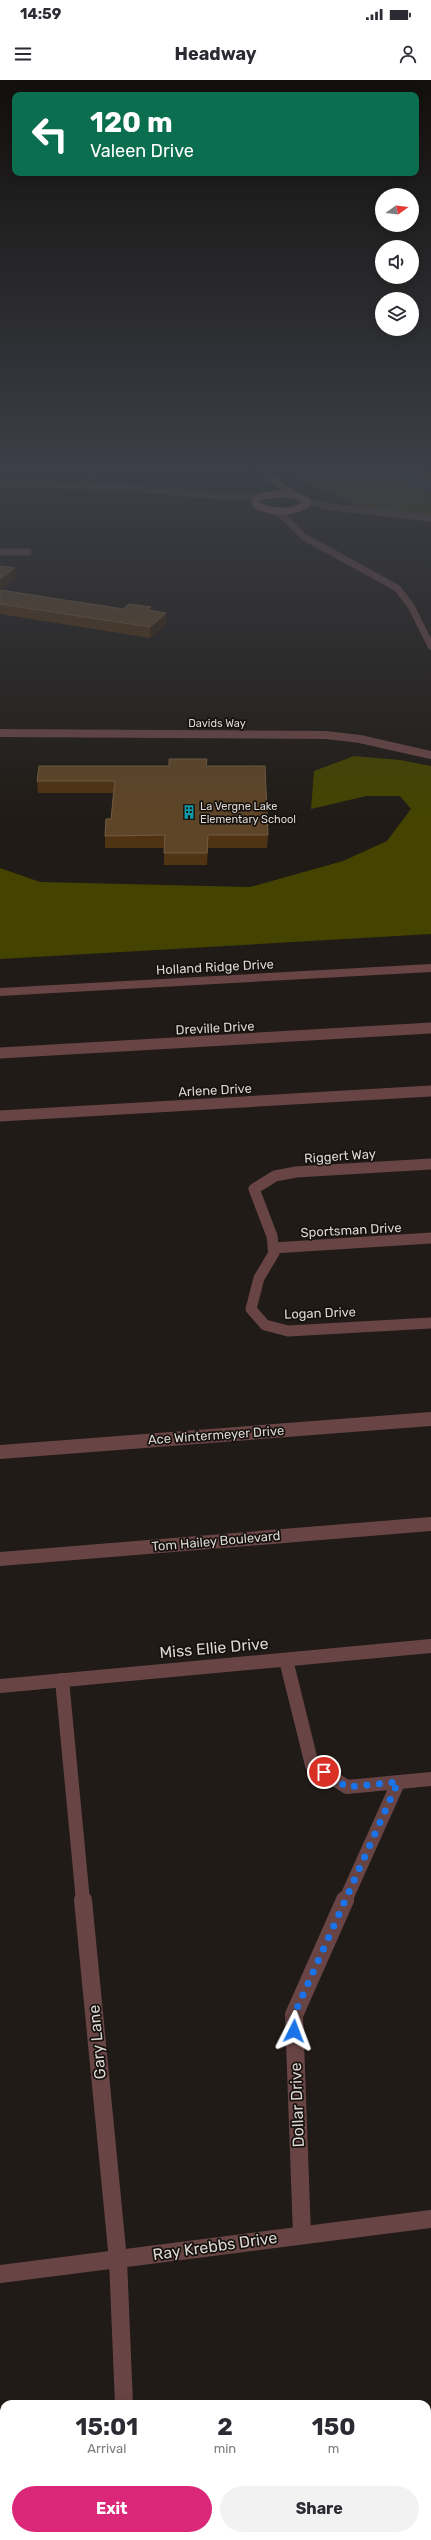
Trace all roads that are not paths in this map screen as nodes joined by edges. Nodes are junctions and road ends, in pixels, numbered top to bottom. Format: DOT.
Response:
graph roads {
  1 [pos="393,586"];
  2 [pos="431,646"];
  3 [pos="0,733"];
  4 [pos="431,755"];
  5 [pos="431,968"];
  6 [pos="0,992"];
  7 [pos="431,1028"];
  8 [pos="0,1053"];
  9 [pos="431,1091"];
  10 [pos="0,1116"];
  11 [pos="431,1164"];
  12 [pos="431,1238"];
  13 [pos="273,1248"];
  14 [pos="431,1323"];
  15 [pos="431,1419"];
  16 [pos="0,1452"];
  17 [pos="431,1524"];
  18 [pos="0,1559"];
  19 [pos="431,1646"];
  20 [pos="286,1660"];
  21 [pos="62,1680"];
  22 [pos="0,1686"];
  23 [pos="431,1779"];
  24 [pos="398,1782"];
  25 [pos="431,2220"];
  26 [pos="302,2235"];
  27 [pos="118,2260"];
  28 [pos="0,2274"];
  29 [pos="124,2400"];
  1 -- 2 [label="street"];
  3 -- 4 [label="street, Davids Way"];
  5 -- 6 [label="street, Holland Ridge Drive"];
  7 -- 8 [label="street, Dreville Drive"];
  9 -- 10 [label="street, Arlene Drive"];
  11 -- 13 [label="street, Riggert Way"];
  12 -- 13 [label="street, Sportsman Drive"];
  13 -- 14 [label="street, Logan Drive"];
  15 -- 16 [label="street, Ace Wintermeyer Drive"];
  17 -- 18 [label="street, Tom Hailey Boulevard"];
  19 -- 20 [label="street, Miss Ellie Drive"];
  20 -- 21 [label="street, Miss Ellie Drive"];
  20 -- 24 [label="street"];
  21 -- 22 [label="street, Miss Ellie Drive"];
  21 -- 27 [label="street, Gary Lane"];
  23 -- 24 [label="street"];
  24 -- 26 [label="street, Dollar Drive"];
  25 -- 26 [label="street, Ray Krebbs Drive"];
  26 -- 27 [label="street, Ray Krebbs Drive"];
  27 -- 28 [label="street, Ray Krebbs Drive"];
  27 -- 29 [label="street, Gary Lane"];
}
